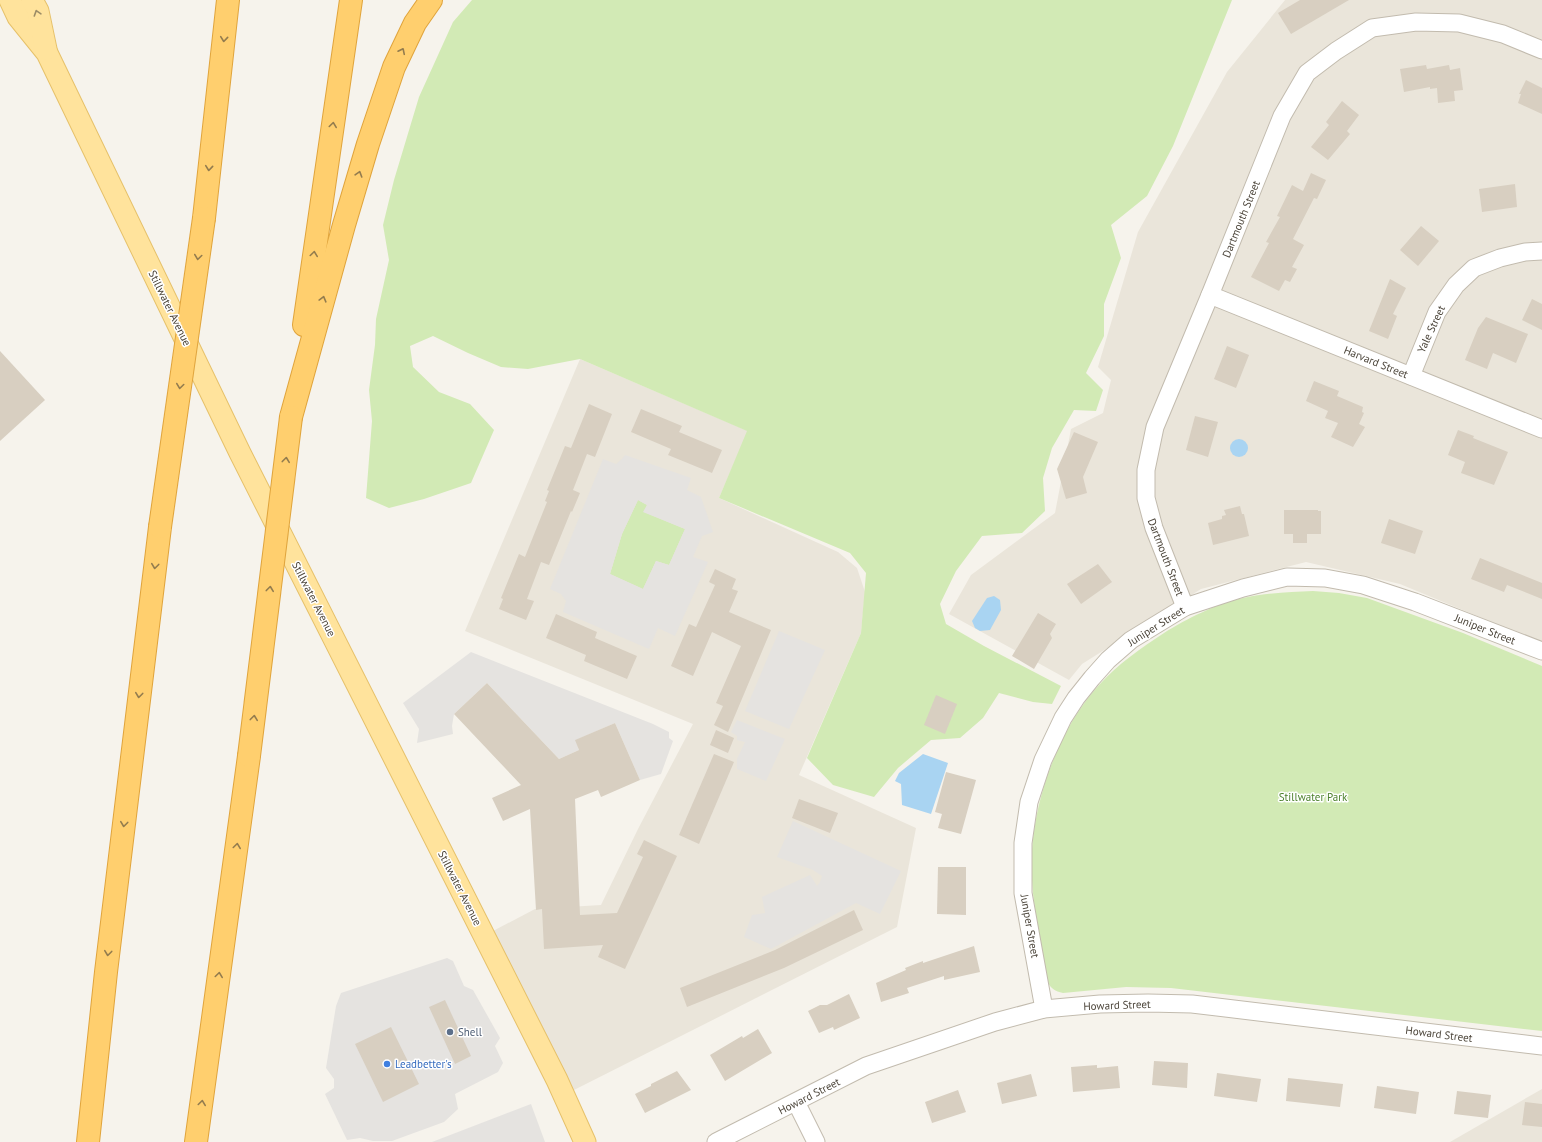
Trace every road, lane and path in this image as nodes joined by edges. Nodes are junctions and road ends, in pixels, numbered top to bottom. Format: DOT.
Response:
graph roads {
  1 [pos="10,0"];
  2 [pos="32,0"];
  3 [pos="228,0"];
  4 [pos="351,0"];
  5 [pos="431,0"];
  6 [pos="1542,50"];
  7 [pos="47,54"];
  8 [pos="1542,251"];
  9 [pos="1210,295"];
  10 [pos="1411,376"];
  11 [pos="291,417"];
  12 [pos="1542,429"];
  13 [pos="1185,607"];
  14 [pos="1542,652"];
  15 [pos="1044,1009"];
  16 [pos="1542,1046"];
  17 [pos="796,1102"];
  18 [pos="88,1142"];
  19 [pos="196,1142"];
  20 [pos="585,1142"];
  21 [pos="716,1142"];
  22 [pos="816,1142"];
  1 -- 7 [label="main road, Stillwater Avenue"];
  7 -- 2 [label="main road, Stillwater Avenue, one-way"];
  3 -- 18 [label="highway, one-way, bridge"];
  11 -- 4 [label="highway, one-way"];
  11 -- 5 [label="highway, one-way"];
  6 -- 9 [label="street, Dartmouth Street"];
  7 -- 20 [label="main road, Stillwater Avenue"];
  8 -- 10 [label="street, Yale Street"];
  9 -- 10 [label="street, Harvard Street"];
  9 -- 13 [label="street, Dartmouth Street"];
  10 -- 12 [label="street, Harvard Street"];
  19 -- 11 [label="highway, one-way, bridge"];
  13 -- 14 [label="street, Juniper Street"];
  13 -- 15 [label="street, Juniper Street"];
  15 -- 16 [label="street, Howard Street"];
  15 -- 17 [label="street, Howard Street"];
  17 -- 21 [label="street, Howard Street"];
  17 -- 22 [label="street"];
}
